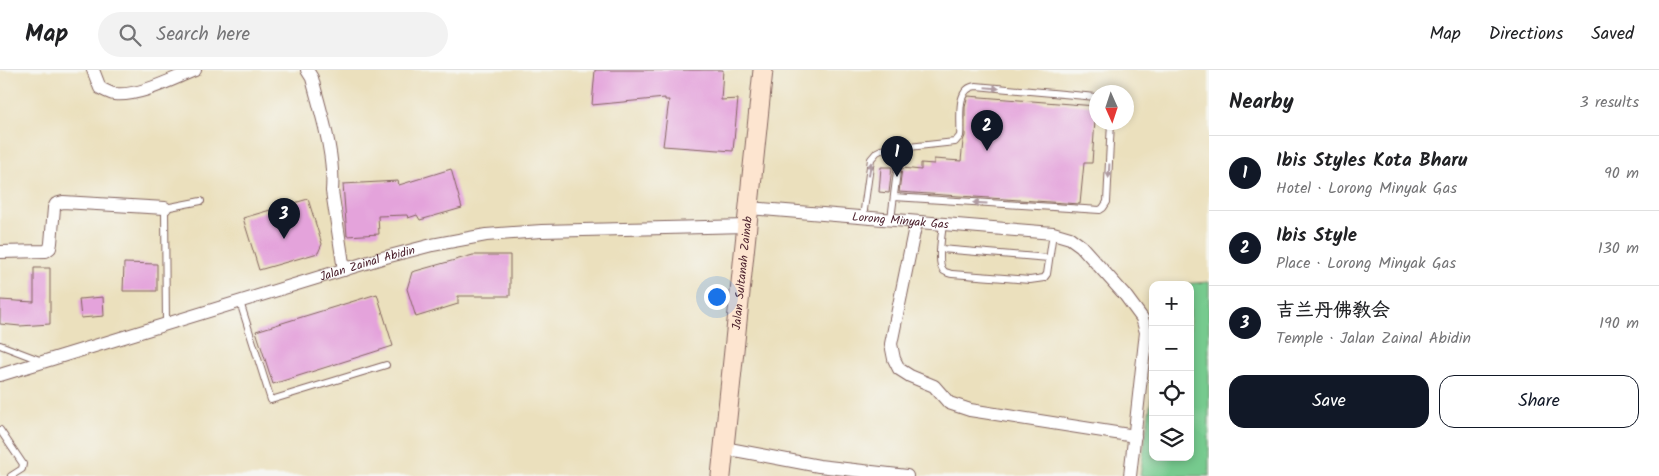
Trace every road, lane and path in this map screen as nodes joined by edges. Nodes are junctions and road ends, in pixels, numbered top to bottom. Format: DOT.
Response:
graph roads {
  1 [pos="93,70"];
  2 [pos="196,70"];
  3 [pos="308,70"];
  4 [pos="763,70"];
  5 [pos="1089,96"];
  6 [pos="1111,130"];
  7 [pos="900,148"];
  8 [pos="894,197"];
  9 [pos="201,201"];
  10 [pos="165,208"];
  11 [pos="748,217"];
  12 [pos="863,217"];
  13 [pos="891,220"];
  14 [pos="916,222"];
  15 [pos="943,224"];
  16 [pos="1053,233"];
  17 [pos="941,249"];
  18 [pos="0,252"];
  19 [pos="1049,258"];
  20 [pos="344,270"];
  21 [pos="240,302"];
  22 [pos="166,324"];
  23 [pos="0,345"];
  24 [pos="43,362"];
  25 [pos="386,365"];
  26 [pos="0,375"];
  27 [pos="0,430"];
  28 [pos="1135,436"];
  29 [pos="724,448"];
  30 [pos="11,476"];
  31 [pos="721,476"];
  32 [pos="907,476"];
  33 [pos="1130,476"];
  1 -- 2 [label="street"];
  3 -- 20 [label="street"];
  4 -- 11 [label="main road, Jalan Sultanah Zainab"];
  7 -- 5 [label="lane, one-way"];
  6 -- 8 [label="lane, one-way"];
  7 -- 8 [label="lane"];
  12 -- 7 [label="lane, one-way"];
  8 -- 13 [label="lane"];
  9 -- 10 [label="lane"];
  10 -- 18 [label="street"];
  10 -- 22 [label="lane"];
  11 -- 12 [label="street, Lorong Minyak Gas"];
  11 -- 20 [label="street, Jalan Zainal Abidin"];
  11 -- 29 [label="main road, Jalan Sultanah Zainab"];
  12 -- 13 [label="street, Lorong Minyak Gas"];
  13 -- 14 [label="street, Lorong Minyak Gas"];
  14 -- 15 [label="street, Lorong Minyak Gas"];
  14 -- 28 [label="street"];
  15 -- 16 [label="street, Lorong Minyak Gas"];
  15 -- 17 [label="lane"];
  16 -- 19 [label="lane"];
  16 -- 28 [label="street, Lorong Minyak Gas"];
  17 -- 19 [label="lane"];
  17 -- 19 [label="lane"];
  20 -- 21 [label="street, Jalan Zainal Abidin"];
  21 -- 22 [label="street, Jalan Zainal Abidin"];
  21 -- 25 [label="lane"];
  22 -- 24 [label="street, Jalan Zainal Abidin"];
  23 -- 24 [label="lane"];
  24 -- 26 [label="street, Jalan Zainal Abidin"];
  27 -- 30 [label="lane"];
  28 -- 33 [label="street, Lorong Minyak Gas"];
  29 -- 31 [label="main road, Jalan Sultanah Zainab"];
  29 -- 32 [label="street"];
}
